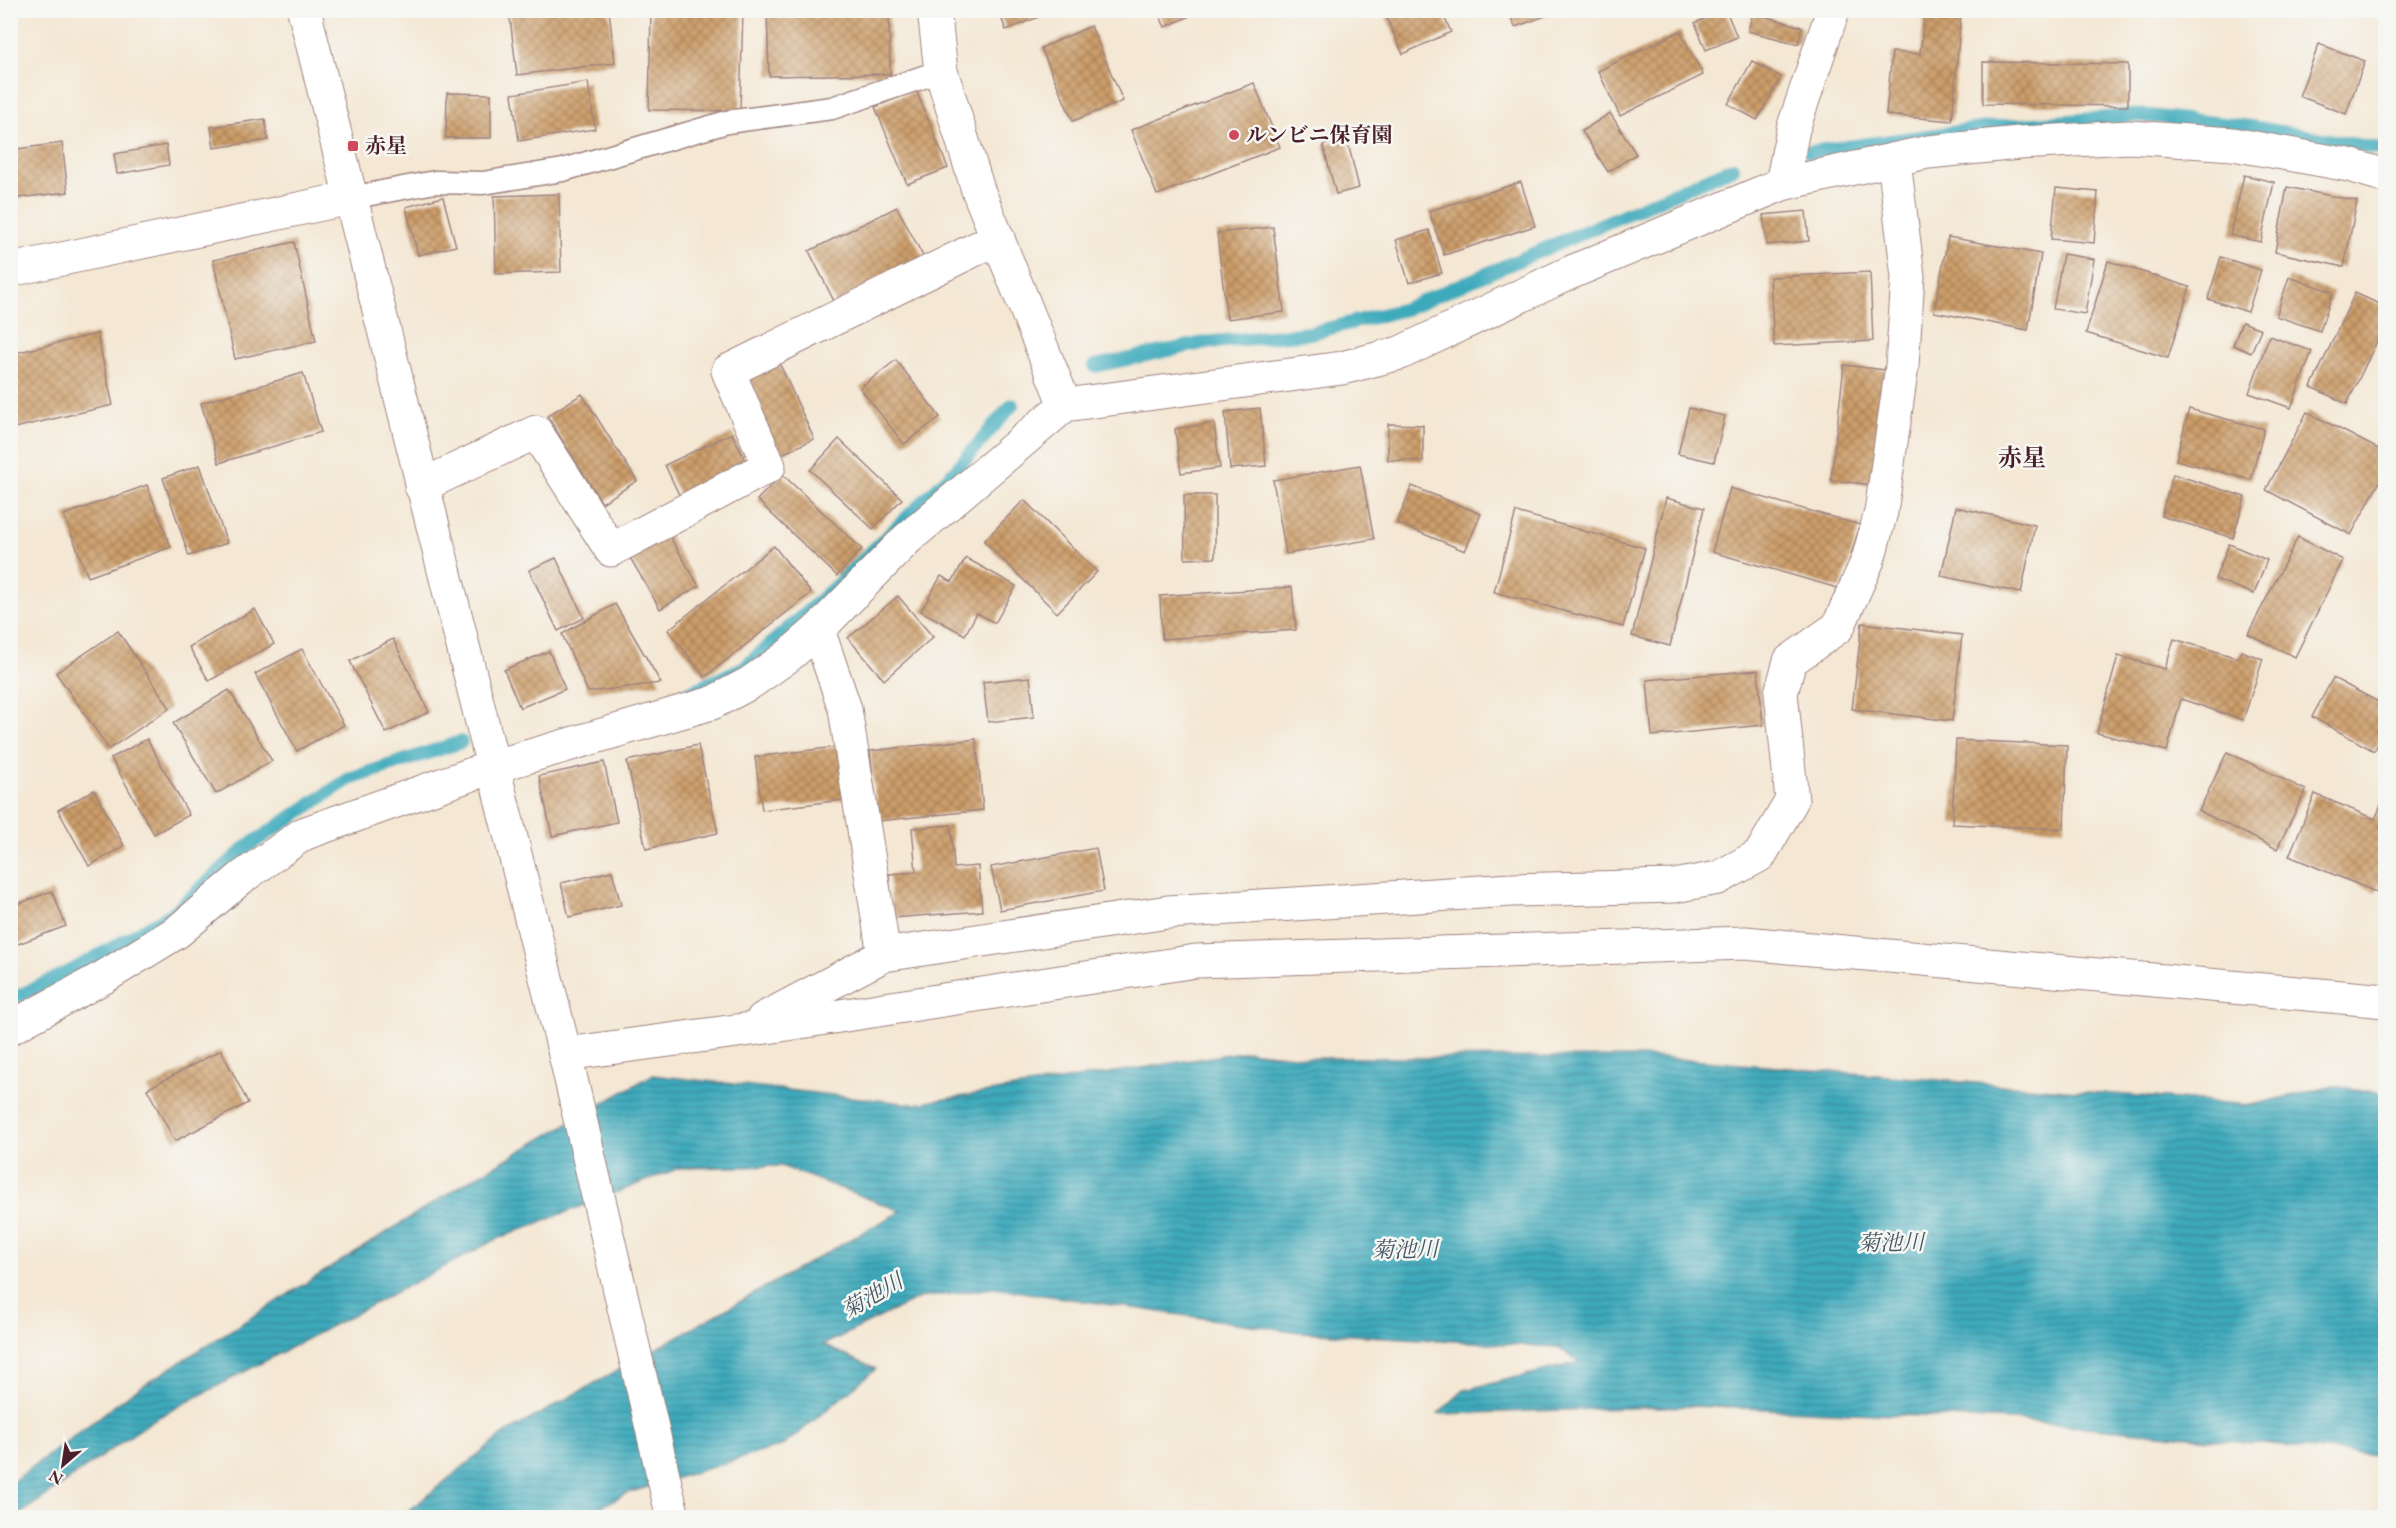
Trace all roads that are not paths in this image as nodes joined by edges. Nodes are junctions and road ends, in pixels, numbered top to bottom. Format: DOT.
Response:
graph roads {
  1 [pos="304,10"];
  2 [pos="934,10"];
  3 [pos="1833,10"];
  4 [pos="941,71"];
  5 [pos="1894,160"];
  6 [pos="2385,176"];
  7 [pos="1782,184"];
  8 [pos="350,198"];
  9 [pos="998,238"];
  10 [pos="10,270"];
  11 [pos="1065,405"];
  12 [pos="421,486"];
  13 [pos="818,630"];
  14 [pos="492,767"];
  15 [pos="884,955"];
  16 [pos="2385,1000"];
  17 [pos="10,1028"];
  18 [pos="743,1030"];
  19 [pos="565,1054"];
  20 [pos="673,1518"];
  1 -- 8 [label="street"];
  2 -- 4 [label="street"];
  3 -- 7 [label="street"];
  4 -- 8 [label="lane"];
  4 -- 9 [label="street"];
  5 -- 6 [label="street"];
  5 -- 7 [label="street"];
  5 -- 15 [label="street"];
  7 -- 11 [label="street"];
  8 -- 10 [label="street"];
  8 -- 12 [label="street"];
  9 -- 11 [label="street"];
  9 -- 12 [label="street"];
  11 -- 13 [label="street"];
  12 -- 14 [label="street"];
  13 -- 14 [label="street"];
  13 -- 15 [label="street"];
  14 -- 17 [label="street"];
  14 -- 19 [label="street"];
  15 -- 18 [label="street"];
  16 -- 18 [label="street"];
  18 -- 19 [label="street"];
  19 -- 20 [label="street"];
}
